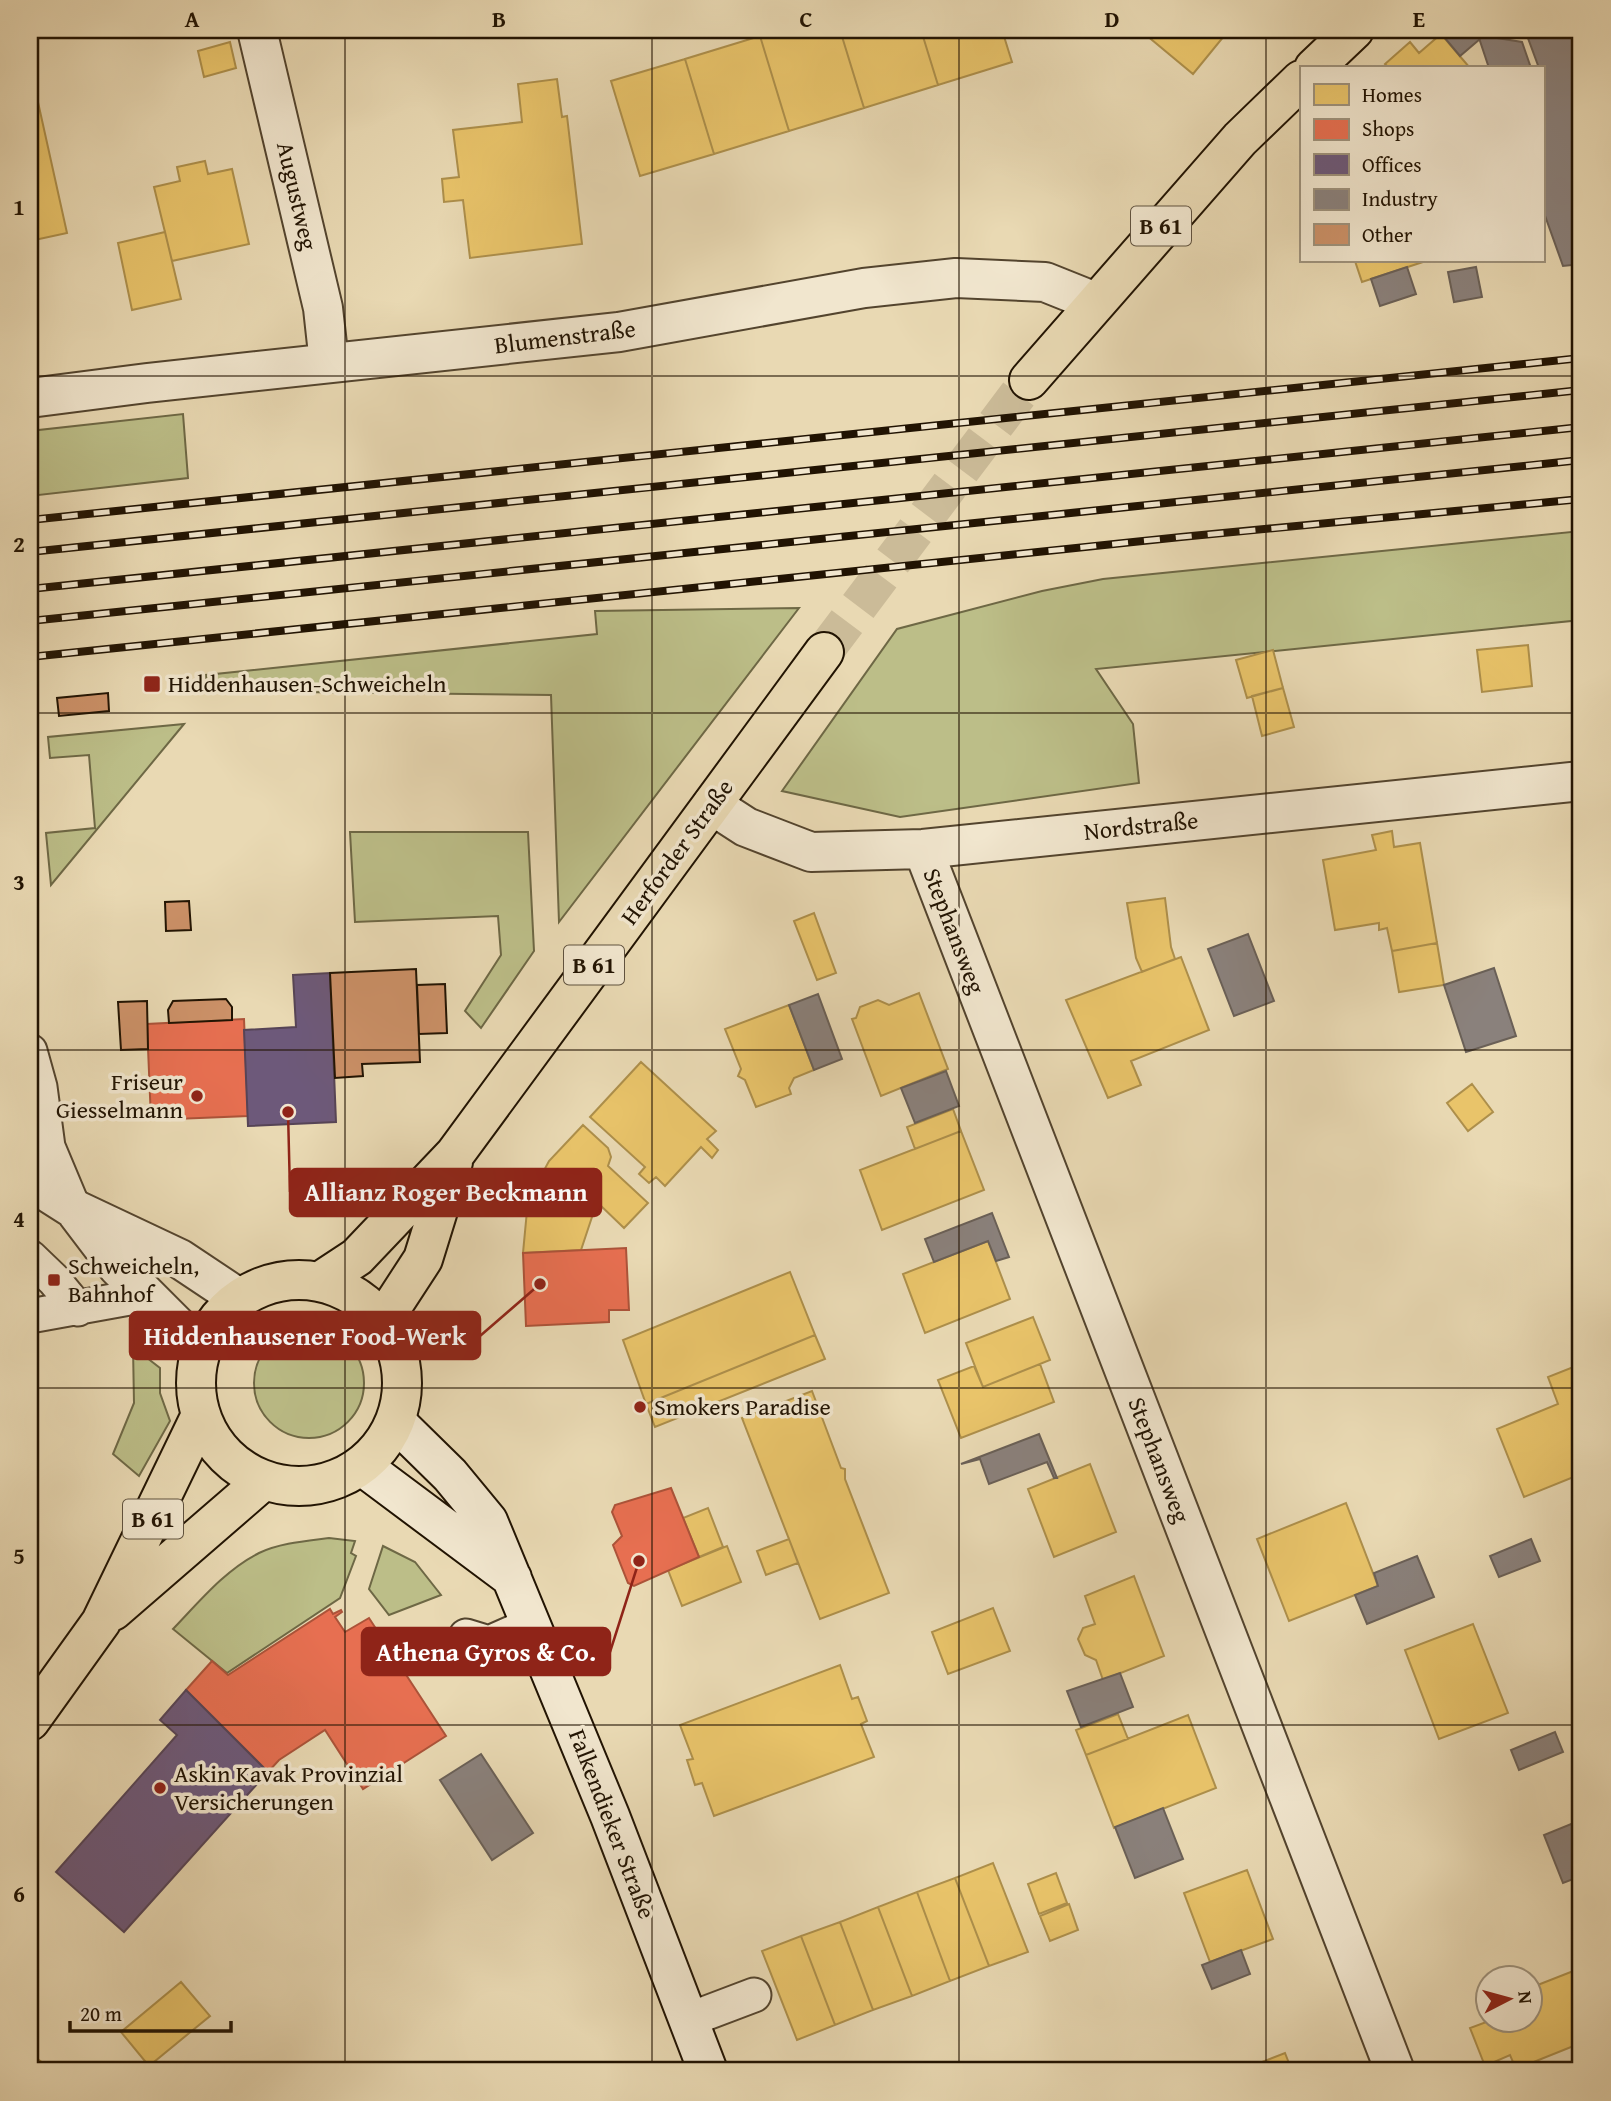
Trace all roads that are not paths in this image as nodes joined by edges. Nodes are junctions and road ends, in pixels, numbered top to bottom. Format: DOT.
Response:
graph roads {
  1 [pos="257,30"];
  2 [pos="1354,30"];
  3 [pos="1316,66"];
  4 [pos="1300,81"];
  5 [pos="1095,302"];
  6 [pos="329,363"];
  7 [pos="1029,380"];
  8 [pos="30,398"];
  9 [pos="824,652"];
  10 [pos="1581,781"];
  11 [pos="712,805"];
  12 [pos="923,849"];
  13 [pos="30,1051"];
  14 [pos="455,1154"];
  15 [pos="30,1181"];
  16 [pos="74,1209"];
  17 [pos="30,1258"];
  18 [pos="319,1282"];
  19 [pos="146,1295"];
  20 [pos="240,1299"];
  21 [pos="78,1309"];
  22 [pos="30,1317"];
  23 [pos="382,1322"];
  24 [pos="201,1350"];
  25 [pos="201,1415"];
  26 [pos="396,1422"];
  27 [pos="362,1466"];
  28 [pos="263,1480"];
  29 [pos="513,1579"];
  30 [pos="101,1622"];
  31 [pos="533,1624"];
  32 [pos="466,1636"];
  33 [pos="30,1721"];
  34 [pos="754,1995"];
  35 [pos="688,2020"];
  36 [pos="708,2071"];
  37 [pos="1395,2071"];
  1 -- 6 [label="street, Augustweg"];
  2 -- 3 [label="main road"];
  4 -- 5 [label="main road, B 61"];
  5 -- 6 [label="street, Blumenstraße"];
  5 -- 7 [label="main road, B 61"];
  6 -- 8 [label="street, Blumenstraße"];
  9 -- 11 [label="main road, Herforder Straße / B 61"];
  10 -- 12 [label="street, Nordstraße"];
  11 -- 12 [label="street, Nordstraße"];
  11 -- 14 [label="main road, Herforder Straße / B 61"];
  12 -- 37 [label="street, Stephansweg"];
  13 -- 16 [label="lane"];
  14 -- 18 [label="main road, Herforder Straße / B 61"];
  14 -- 23 [label="main road, Herforder Straße / B 61"];
  15 -- 16 [label="street"];
  16 -- 19 [label="street"];
  16 -- 20 [label="street"];
  17 -- 21 [label="lane"];
  18 -- 20 [label="main road"];
  18 -- 23 [label="main road"];
  19 -- 21 [label="lane"];
  19 -- 24 [label="street"];
  20 -- 24 [label="main road"];
  21 -- 22 [label="lane"];
  23 -- 26 [label="main road"];
  24 -- 25 [label="main road"];
  25 -- 28 [label="main road"];
  25 -- 30 [label="main road, B 61"];
  26 -- 27 [label="main road"];
  26 -- 29 [label="street, Falkendieker Straße"];
  27 -- 28 [label="main road"];
  27 -- 29 [label="street, Falkendieker Straße"];
  28 -- 30 [label="main road, B 61"];
  29 -- 31 [label="street, Falkendieker Straße"];
  30 -- 33 [label="main road, B 61"];
  31 -- 32 [label="lane"];
  31 -- 35 [label="street, Falkendieker Straße"];
  34 -- 35 [label="lane"];
  35 -- 36 [label="street, Falkendieker Straße"];
}
